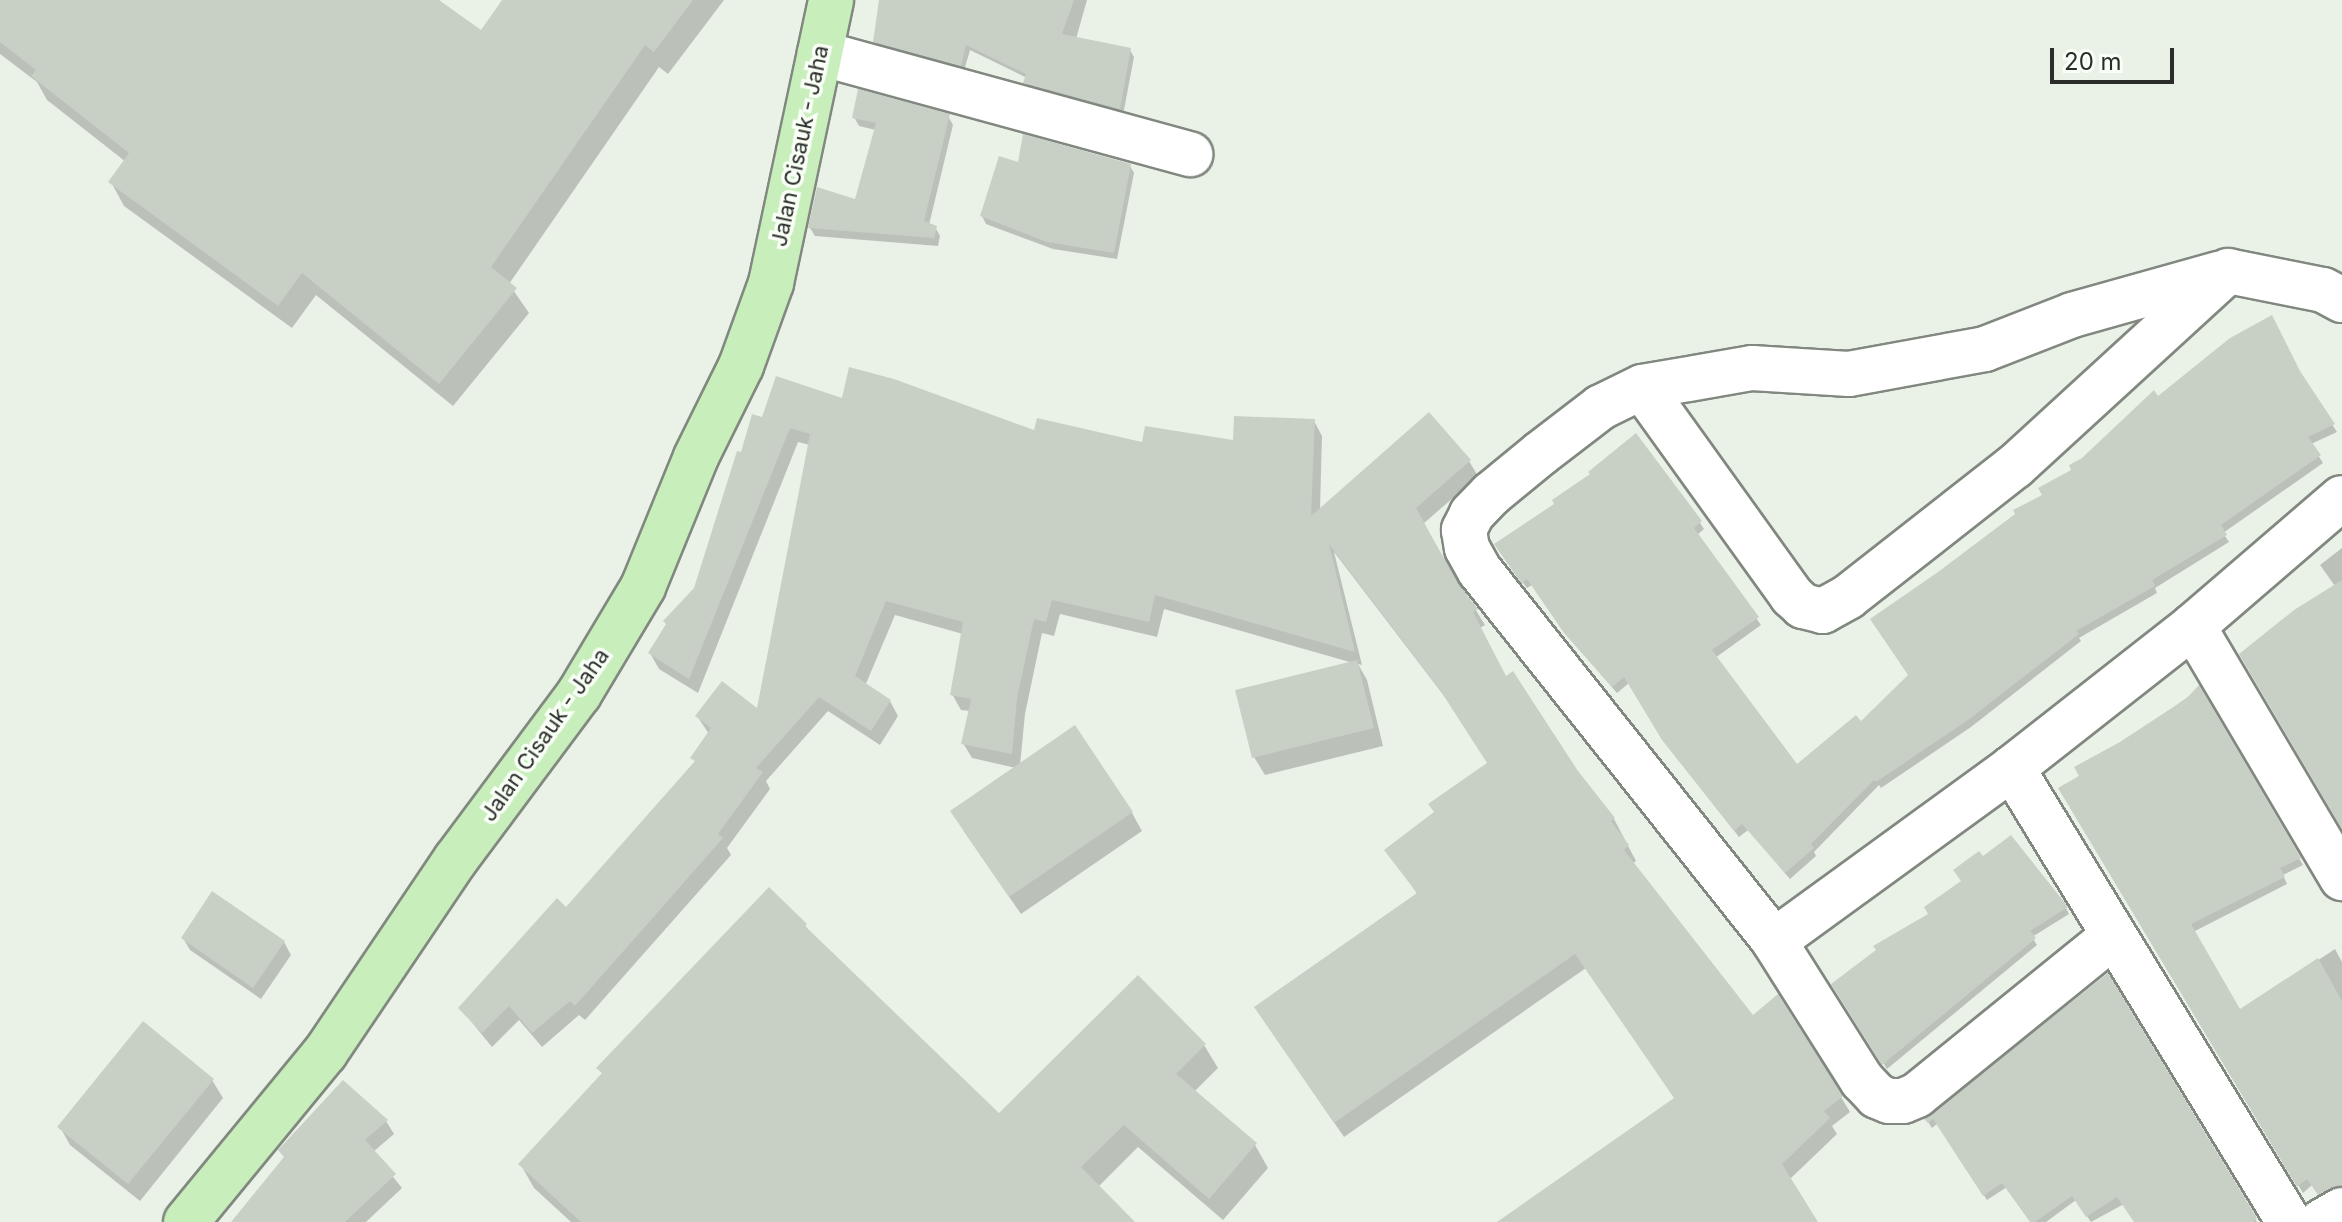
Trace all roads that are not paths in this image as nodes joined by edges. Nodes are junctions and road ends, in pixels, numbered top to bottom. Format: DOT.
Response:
graph roads {
  1 [pos="831,0"];
  2 [pos="820,53"];
  3 [pos="1190,154"];
  4 [pos="2228,271"];
  5 [pos="2342,300"];
  6 [pos="1642,387"];
  7 [pos="2342,498"];
  8 [pos="2193,626"];
  9 [pos="2012,768"];
  10 [pos="2342,878"];
  11 [pos="2113,936"];
  12 [pos="1774,941"];
  13 [pos="2342,1210"];
  14 [pos="186,1222"];
  15 [pos="2289,1222"];
  16 [pos="2321,1222"];
  1 -- 2 [label="main road, Jalan Cisauk - Jaha"];
  2 -- 3 [label="street"];
  2 -- 14 [label="main road, Jalan Cisauk - Jaha"];
  4 -- 5 [label="street"];
  4 -- 6 [label="street"];
  4 -- 6 [label="street"];
  6 -- 12 [label="street"];
  7 -- 8 [label="street"];
  8 -- 9 [label="street"];
  8 -- 10 [label="street"];
  9 -- 11 [label="street"];
  9 -- 12 [label="street"];
  11 -- 12 [label="street"];
  11 -- 15 [label="street"];
  13 -- 16 [label="street"];
}
